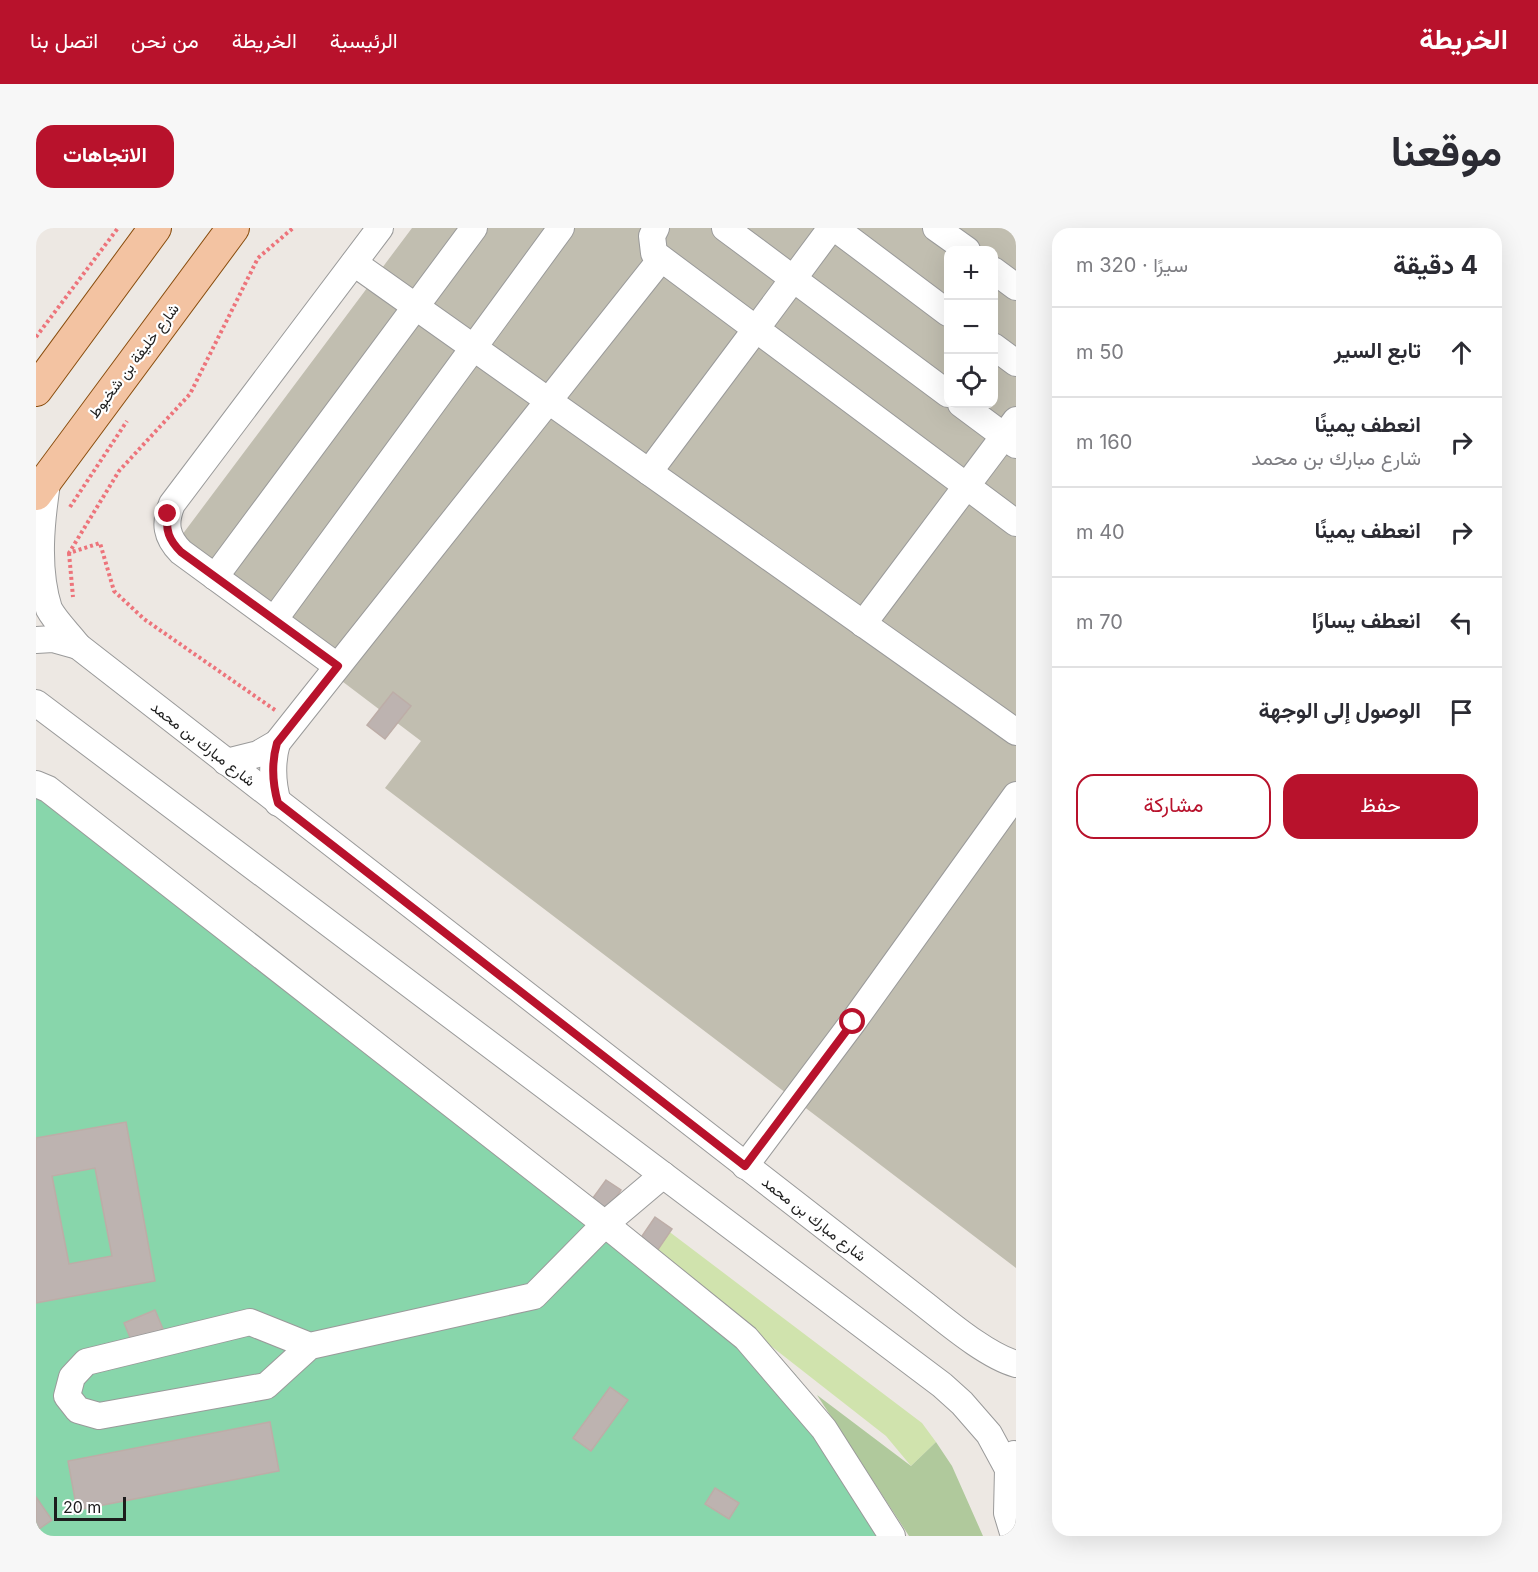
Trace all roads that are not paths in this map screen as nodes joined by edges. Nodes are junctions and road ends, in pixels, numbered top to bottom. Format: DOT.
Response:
graph roads {
  1 [pos="155,228"];
  2 [pos="233,228"];
  3 [pos="380,228"];
  4 [pos="474,228"];
  5 [pos="561,228"];
  6 [pos="657,228"];
  7 [pos="725,228"];
  8 [pos="833,228"];
  9 [pos="936,228"];
  10 [pos="961,246"];
  11 [pos="661,259"];
  12 [pos="354,263"];
  13 [pos="998,274"];
  14 [pos="793,279"];
  15 [pos="1016,287"];
  16 [pos="416,307"];
  17 [pos="944,310"];
  18 [pos="756,329"];
  19 [pos="473,347"];
  20 [pos="998,350"];
  21 [pos="1016,363"];
  22 [pos="36,390"];
  23 [pos="944,391"];
  24 [pos="548,400"];
  25 [pos="968,408"];
  26 [pos="1012,433"];
  27 [pos="650,472"];
  28 [pos="42,486"];
  29 [pos="967,486"];
  30 [pos="1016,523"];
  31 [pos="215,577"];
  32 [pos="274,620"];
  33 [pos="863,624"];
  34 [pos="36,640"];
  35 [pos="78,646"];
  36 [pos="338,666"];
  37 [pos="36,703"];
  38 [pos="1016,732"];
  39 [pos="277,743"];
  40 [pos="226,762"];
  41 [pos="36,784"];
  42 [pos="1016,795"];
  43 [pos="278,803"];
  44 [pos="745,1166"];
  45 [pos="663,1175"];
  46 [pos="605,1224"];
  47 [pos="310,1346"];
  48 [pos="1016,1364"];
  49 [pos="1012,1459"];
  50 [pos="892,1536"];
  51 [pos="1014,1536"];
  1 -- 22 [label="main road"];
  2 -- 28 [label="main road, شارع خليفة بن شخبوط"];
  3 -- 12 [label="street"];
  4 -- 16 [label="street"];
  5 -- 19 [label="street"];
  6 -- 11 [label="street"];
  7 -- 14 [label="street"];
  8 -- 14 [label="street"];
  8 -- 17 [label="street"];
  9 -- 10 [label="street"];
  11 -- 18 [label="street"];
  11 -- 24 [label="street"];
  12 -- 16 [label="street"];
  12 -- 31 [label="street"];
  13 -- 15 [label="street"];
  14 -- 18 [label="street"];
  14 -- 23 [label="street"];
  16 -- 19 [label="street"];
  16 -- 31 [label="street"];
  18 -- 27 [label="street"];
  18 -- 29 [label="street"];
  19 -- 24 [label="street"];
  19 -- 32 [label="street"];
  20 -- 21 [label="street"];
  24 -- 27 [label="street"];
  24 -- 36 [label="street"];
  25 -- 26 [label="street"];
  26 -- 29 [label="street"];
  27 -- 33 [label="street"];
  28 -- 35 [label="street, شارع مبارك بن محمد"];
  29 -- 30 [label="street"];
  29 -- 33 [label="street"];
  31 -- 32 [label="street"];
  32 -- 36 [label="street"];
  33 -- 38 [label="street"];
  34 -- 35 [label="street"];
  35 -- 40 [label="street, شارع مبارك بن محمد"];
  36 -- 39 [label="street"];
  37 -- 45 [label="street"];
  39 -- 40 [label="street"];
  39 -- 43 [label="street"];
  40 -- 43 [label="street, شارع مبارك بن محمد"];
  41 -- 46 [label="street"];
  42 -- 44 [label="street"];
  43 -- 44 [label="street, شارع مبارك بن محمد"];
  44 -- 48 [label="street, شارع مبارك بن محمد"];
  45 -- 46 [label="street"];
  45 -- 49 [label="street"];
  46 -- 47 [label="street"];
  46 -- 50 [label="street"];
  47 -- 47 [label="street"];
  49 -- 51 [label="street"];
}
